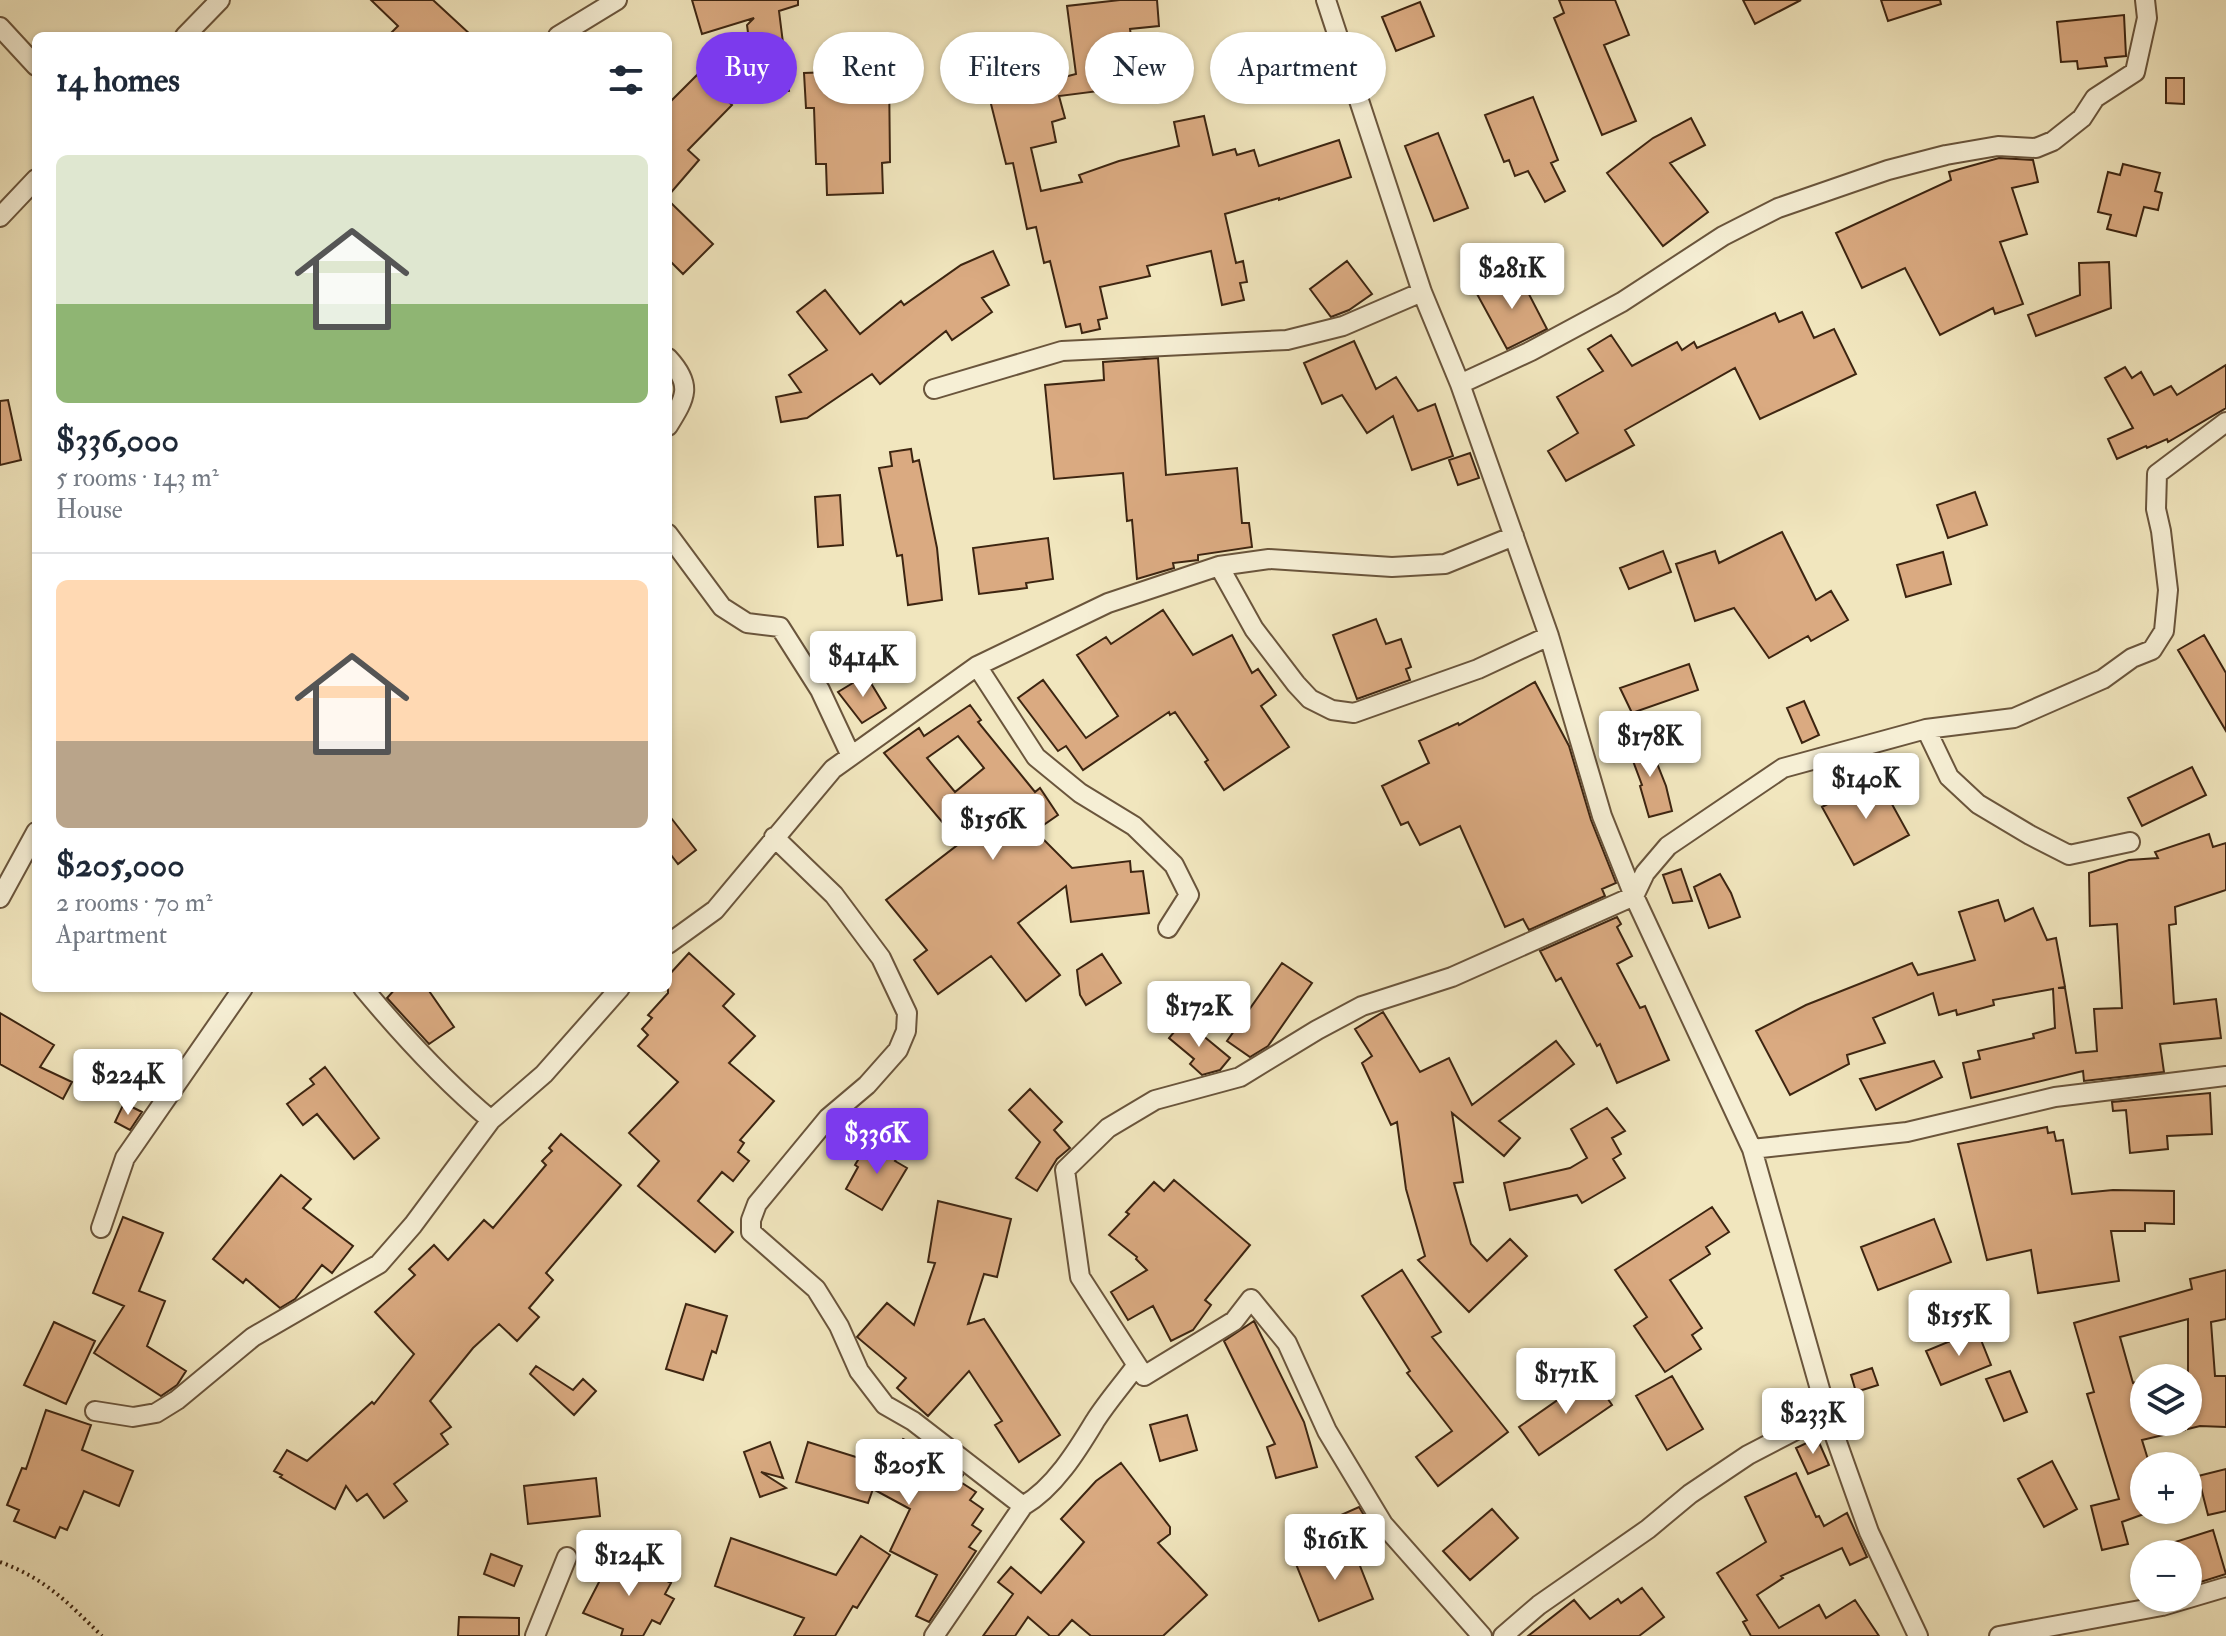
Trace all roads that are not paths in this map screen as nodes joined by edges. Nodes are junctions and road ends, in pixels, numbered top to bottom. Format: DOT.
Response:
graph roads {
  1 [pos="220,0"];
  2 [pos="617,0"];
  3 [pos="1326,0"];
  4 [pos="2145,0"];
  5 [pos="0,27"];
  6 [pos="189,32"];
  7 [pos="565,32"];
  8 [pos="32,62"];
  9 [pos="32,183"];
  10 [pos="0,217"];
  11 [pos="1422,292"];
  12 [pos="672,362"];
  13 [pos="1460,384"];
  14 [pos="934,389"];
  15 [pos="672,420"];
  16 [pos="2226,422"];
  17 [pos="1514,536"];
  18 [pos="672,539"];
  19 [pos="1219,566"];
  20 [pos="1549,636"];
  21 [pos="977,666"];
  22 [pos="1926,729"];
  23 [pos="851,756"];
  24 [pos="774,837"];
  25 [pos="32,839"];
  26 [pos="2130,842"];
  27 [pos="1634,896"];
  28 [pos="0,898"];
  29 [pos="1168,928"];
  30 [pos="672,941"];
  31 [pos="240,992"];
  32 [pos="366,992"];
  33 [pos="616,992"];
  34 [pos="2226,1076"];
  35 [pos="491,1120"];
  36 [pos="1752,1149"];
  37 [pos="101,1228"];
  38 [pos="1136,1366"];
  39 [pos="95,1411"];
  40 [pos="1827,1414"];
  41 [pos="1023,1506"];
  42 [pos="567,1557"];
  43 [pos="2226,1587"];
  44 [pos="535,1636"];
  45 [pos="934,1636"];
  46 [pos="1482,1636"];
  47 [pos="1503,1636"];
  48 [pos="1918,1636"];
  49 [pos="1999,1636"];
  1 -- 6 [label="street"];
  2 -- 7 [label="street"];
  3 -- 11 [label="street"];
  4 -- 13 [label="street"];
  5 -- 8 [label="street"];
  9 -- 10 [label="street"];
  11 -- 13 [label="street"];
  11 -- 14 [label="street"];
  12 -- 15 [label="street"];
  13 -- 17 [label="street"];
  16 -- 22 [label="street"];
  17 -- 19 [label="street"];
  17 -- 20 [label="street"];
  18 -- 23 [label="street"];
  19 -- 20 [label="street"];
  19 -- 21 [label="street"];
  20 -- 27 [label="street"];
  21 -- 23 [label="street"];
  21 -- 29 [label="street"];
  22 -- 26 [label="street"];
  22 -- 27 [label="street"];
  23 -- 24 [label="street"];
  24 -- 30 [label="street"];
  24 -- 41 [label="street"];
  25 -- 28 [label="street"];
  27 -- 36 [label="street"];
  27 -- 38 [label="street"];
  31 -- 37 [label="street"];
  32 -- 35 [label="street"];
  33 -- 35 [label="street"];
  34 -- 36 [label="street"];
  35 -- 39 [label="street"];
  36 -- 40 [label="street"];
  38 -- 41 [label="street"];
  38 -- 46 [label="street"];
  40 -- 47 [label="street"];
  40 -- 48 [label="street"];
  41 -- 45 [label="street"];
  42 -- 44 [label="street"];
  43 -- 49 [label="street"];
}
